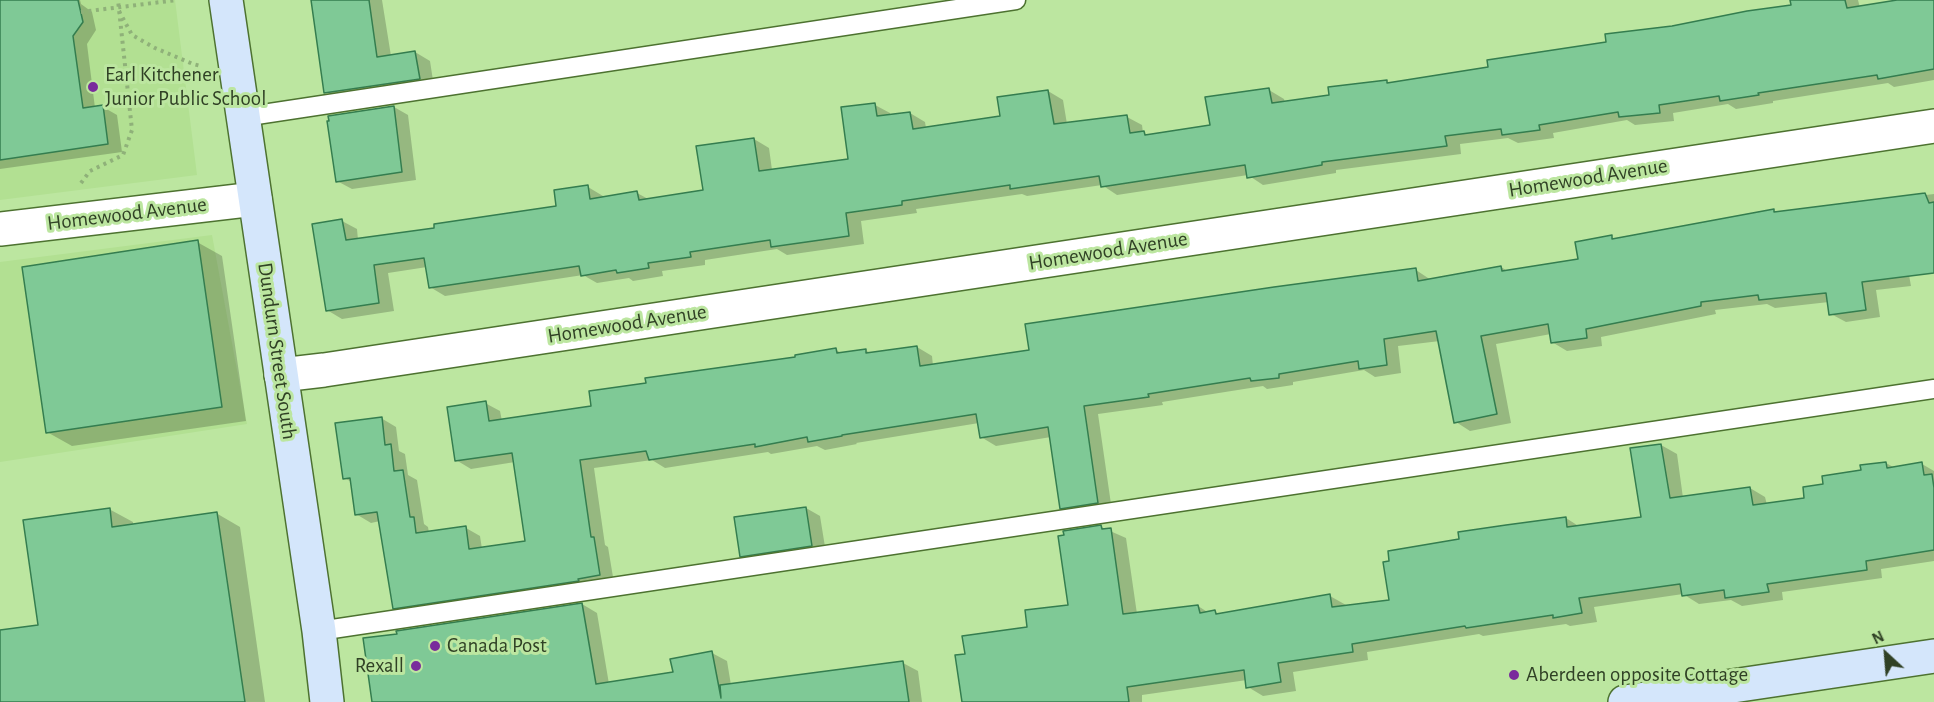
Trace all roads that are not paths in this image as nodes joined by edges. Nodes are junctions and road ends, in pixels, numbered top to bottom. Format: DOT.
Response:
graph roads {
  1 [pos="226,0"];
  2 [pos="1016,0"];
  3 [pos="243,117"];
  4 [pos="1934,126"];
  5 [pos="255,199"];
  6 [pos="0,229"];
  7 [pos="281,375"];
  8 [pos="1934,389"];
  9 [pos="319,631"];
  10 [pos="1934,656"];
  11 [pos="327,702"];
  12 [pos="1625,702"];
  1 -- 3 [label="main road, Dundurn Street South"];
  2 -- 3 [label="lane"];
  3 -- 5 [label="main road, Dundurn Street South"];
  4 -- 7 [label="street, Homewood Avenue"];
  5 -- 6 [label="street, Homewood Avenue"];
  5 -- 7 [label="main road, Dundurn Street South"];
  7 -- 9 [label="main road, Dundurn Street South"];
  8 -- 9 [label="lane"];
  9 -- 11 [label="main road, Dundurn Street South"];
  10 -- 12 [label="main road"];
}
